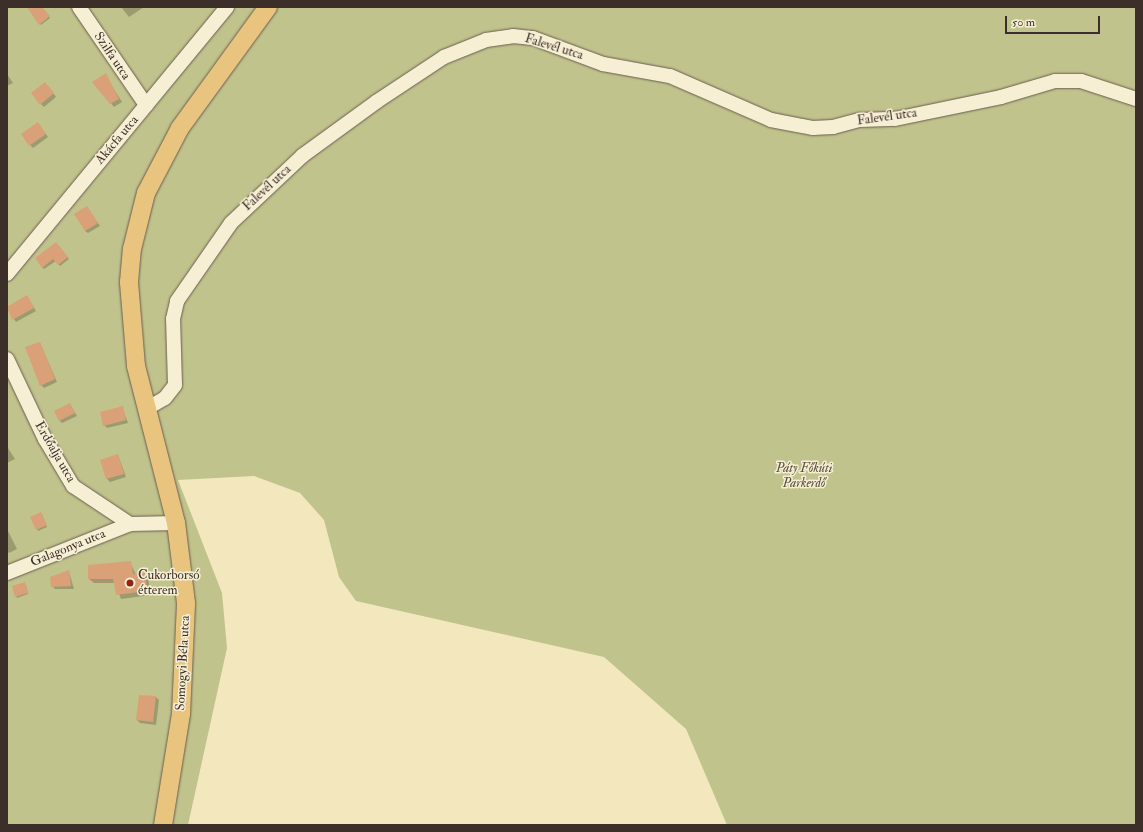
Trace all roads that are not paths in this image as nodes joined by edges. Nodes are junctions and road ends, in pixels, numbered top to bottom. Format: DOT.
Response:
graph roads {
  1 [pos="79,7"];
  2 [pos="227,7"];
  3 [pos="268,7"];
  4 [pos="1136,99"];
  5 [pos="146,105"];
  6 [pos="7,274"];
  7 [pos="7,359"];
  8 [pos="146,409"];
  9 [pos="176,523"];
  10 [pos="130,524"];
  11 [pos="7,573"];
  12 [pos="163,825"];
  1 -- 5 [label="street, Szilfa utca"];
  2 -- 5 [label="street, Akácfa utca"];
  3 -- 8 [label="main road, Somogyi Béla utca"];
  4 -- 8 [label="street, Falevél utca"];
  5 -- 6 [label="street, Akácfa utca"];
  7 -- 10 [label="street, Erdőalja utca"];
  8 -- 9 [label="main road, Somogyi Béla utca"];
  9 -- 10 [label="street"];
  9 -- 12 [label="main road, Somogyi Béla utca"];
  10 -- 11 [label="street, Galagonya utca"];
}
